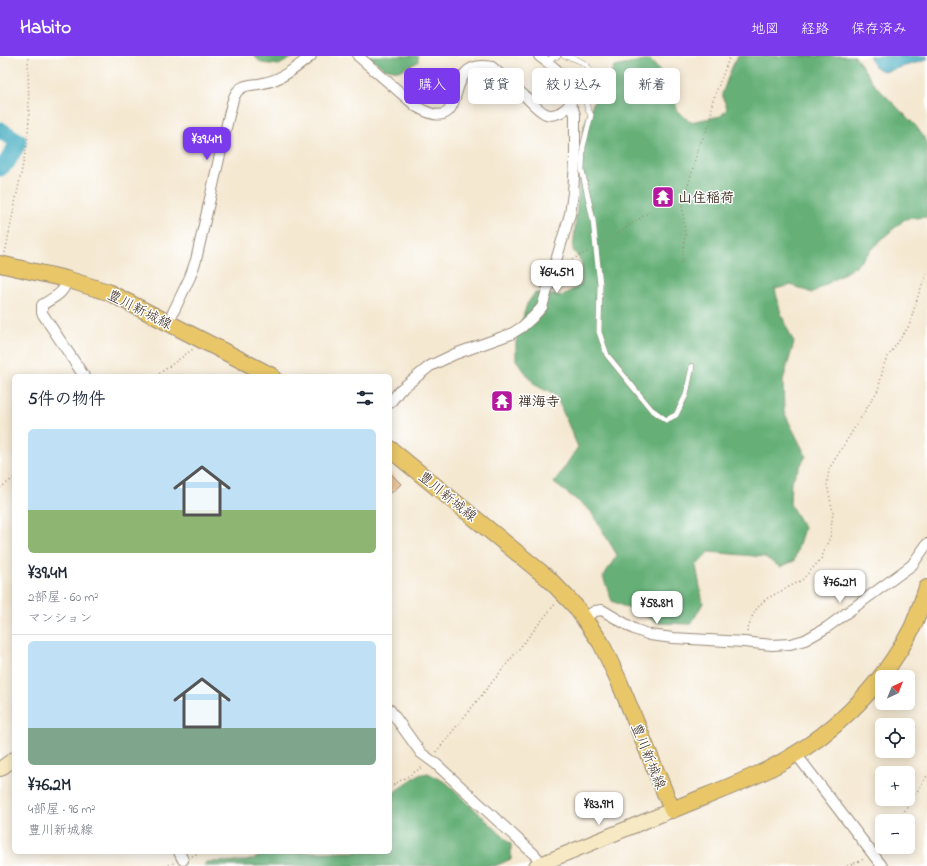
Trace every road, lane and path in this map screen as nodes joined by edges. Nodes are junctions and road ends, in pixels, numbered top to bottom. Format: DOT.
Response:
graph roads {
  1 [pos="28,56"];
  2 [pos="311,56"];
  3 [pos="358,56"];
  4 [pos="539,56"];
  5 [pos="558,56"];
  6 [pos="564,56"];
  7 [pos="730,56"];
  8 [pos="548,63"];
  9 [pos="569,106"];
  10 [pos="652,210"];
  11 [pos="596,248"];
  12 [pos="682,263"];
  13 [pos="1,265"];
  14 [pos="553,269"];
  15 [pos="927,273"];
  16 [pos="66,279"];
  17 [pos="168,323"];
  18 [pos="203,342"];
  19 [pos="692,366"];
  20 [pos="83,374"];
  21 [pos="159,374"];
  22 [pos="264,374"];
  23 [pos="392,400"];
  24 [pos="392,451"];
  25 [pos="12,479"];
  26 [pos="0,488"];
  27 [pos="927,544"];
  28 [pos="927,588"];
  29 [pos="564,593"];
  30 [pos="584,618"];
  31 [pos="744,642"];
  32 [pos="392,713"];
  33 [pos="796,754"];
  34 [pos="12,760"];
  35 [pos="430,760"];
  36 [pos="0,769"];
  37 [pos="927,776"];
  38 [pos="392,786"];
  39 [pos="672,810"];
  40 [pos="903,814"];
  41 [pos="539,865"];
  42 [pos="882,866"];
  1 -- 13 [label="path"];
  2 -- 17 [label="street"];
  3 -- 9 [label="street"];
  4 -- 8 [label="street"];
  5 -- 8 [label="lane"];
  6 -- 11 [label="lane"];
  7 -- 12 [label="path"];
  8 -- 9 [label="street"];
  9 -- 14 [label="street"];
  10 -- 11 [label="path"];
  11 -- 14 [label="path"];
  11 -- 19 [label="lane"];
  13 -- 16 [label="main road, 豊川新城線"];
  14 -- 23 [label="street"];
  15 -- 31 [label="path"];
  16 -- 17 [label="main road, 豊川新城線"];
  16 -- 20 [label="street"];
  17 -- 18 [label="main road, 豊川新城線"];
  18 -- 21 [label="path"];
  18 -- 22 [label="main road, 豊川新城線"];
  24 -- 29 [label="main road, 豊川新城線"];
  25 -- 26 [label="path"];
  27 -- 31 [label="street"];
  28 -- 33 [label="main road"];
  29 -- 30 [label="main road, 豊川新城線"];
  29 -- 35 [label="path"];
  30 -- 31 [label="street"];
  30 -- 39 [label="main road, 豊川新城線"];
  32 -- 35 [label="street"];
  33 -- 39 [label="main road"];
  33 -- 42 [label="street"];
  34 -- 36 [label="main road"];
  35 -- 38 [label="path"];
  35 -- 41 [label="street"];
  37 -- 40 [label="path"];
  39 -- 41 [label="main road"];
}
